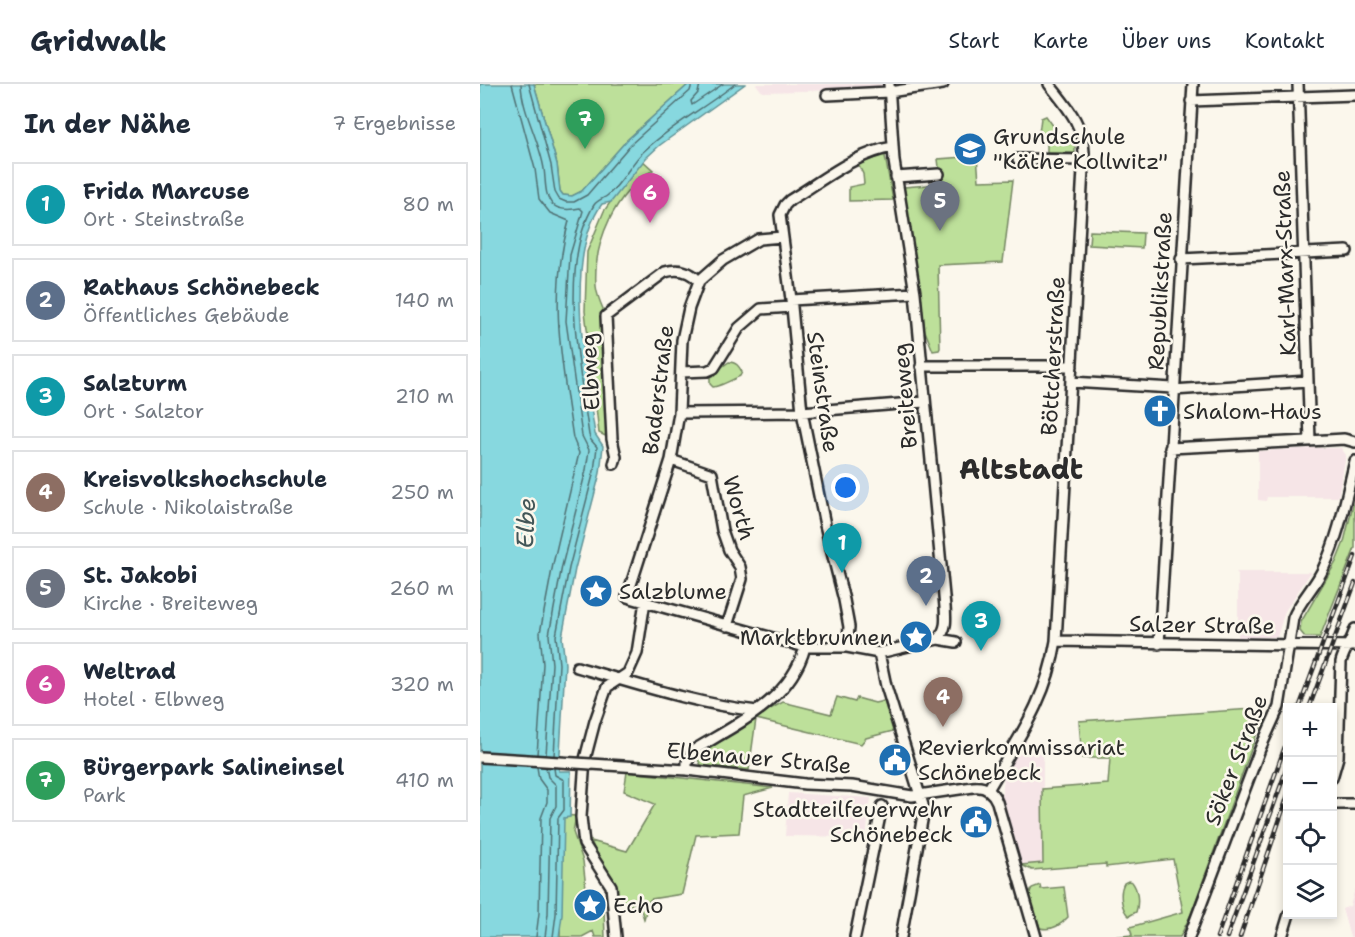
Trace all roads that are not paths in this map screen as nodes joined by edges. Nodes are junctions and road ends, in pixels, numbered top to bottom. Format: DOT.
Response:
graph roads {
  1 [pos="943,84"];
  2 [pos="1049,84"];
  3 [pos="1192,84"];
  4 [pos="1298,84"];
  5 [pos="889,88"];
  6 [pos="827,95"];
  7 [pos="1355,95"];
  8 [pos="1298,98"];
  9 [pos="1191,101"];
  10 [pos="893,147"];
  11 [pos="1018,159"];
  12 [pos="1084,160"];
  13 [pos="939,174"];
  14 [pos="896,177"];
  15 [pos="782,237"];
  16 [pos="1347,251"];
  17 [pos="1304,252"];
  18 [pos="1181,259"];
  19 [pos="699,281"];
  20 [pos="915,293"];
  21 [pos="791,303"];
  22 [pos="921,366"];
  23 [pos="1072,366"];
  24 [pos="681,372"];
  25 [pos="1308,381"];
  26 [pos="1071,382"];
  27 [pos="1173,389"];
  28 [pos="924,402"];
  29 [pos="802,412"];
  30 [pos="679,413"];
  31 [pos="1311,441"];
  32 [pos="1355,442"];
  33 [pos="1170,448"];
  34 [pos="671,460"];
  35 [pos="1355,461"];
  36 [pos="614,464"];
  37 [pos="645,601"];
  38 [pos="727,626"];
  39 [pos="1355,629"];
  40 [pos="938,639"];
  41 [pos="1056,641"];
  42 [pos="956,642"];
  43 [pos="1159,644"];
  44 [pos="805,646"];
  45 [pos="1289,646"];
  46 [pos="1351,646"];
  47 [pos="847,647"];
  48 [pos="879,653"];
  49 [pos="577,668"];
  50 [pos="619,679"];
  51 [pos="757,711"];
  52 [pos="480,757"];
  53 [pos="1337,760"];
  54 [pos="687,770"];
  55 [pos="988,790"];
  56 [pos="922,796"];
  57 [pos="1337,804"];
  58 [pos="1355,804"];
  59 [pos="882,806"];
  60 [pos="1288,919"];
  61 [pos="616,937"];
  62 [pos="855,937"];
  63 [pos="901,937"];
  64 [pos="1036,937"];
  65 [pos="1190,937"];
  66 [pos="1282,937"];
  1 -- 5 [label="street"];
  2 -- 12 [label="street, Böttcherstraße"];
  3 -- 9 [label="street, Republikstraße"];
  4 -- 8 [label="street, Karl-Marx-Straße"];
  5 -- 6 [label="street"];
  5 -- 10 [label="street, Breiteweg"];
  7 -- 8 [label="street"];
  8 -- 9 [label="street"];
  8 -- 17 [label="street, Karl-Marx-Straße"];
  9 -- 18 [label="street, Republikstraße"];
  10 -- 14 [label="street, Breiteweg"];
  10 -- 15 [label="street, Steinstraße"];
  11 -- 12 [label="street"];
  12 -- 23 [label="street, Böttcherstraße"];
  13 -- 14 [label="street"];
  14 -- 20 [label="street, Breiteweg"];
  15 -- 19 [label="street"];
  15 -- 21 [label="street, Steinstraße"];
  16 -- 17 [label="street"];
  17 -- 18 [label="street"];
  17 -- 25 [label="street, Karl-Marx-Straße"];
  18 -- 27 [label="street, Republikstraße"];
  19 -- 24 [label="street, Baderstraße"];
  19 -- 36 [label="street, Elbweg"];
  20 -- 21 [label="street"];
  20 -- 22 [label="street, Breiteweg"];
  21 -- 24 [label="street"];
  21 -- 29 [label="street, Steinstraße"];
  22 -- 23 [label="street"];
  22 -- 28 [label="street, Breiteweg"];
  23 -- 26 [label="street, Böttcherstraße"];
  24 -- 30 [label="street, Baderstraße"];
  25 -- 27 [label="street"];
  25 -- 31 [label="street, Karl-Marx-Straße"];
  26 -- 27 [label="street"];
  26 -- 41 [label="street, Böttcherstraße"];
  27 -- 33 [label="street, Republikstraße"];
  28 -- 29 [label="street"];
  28 -- 40 [label="street, Breiteweg"];
  29 -- 30 [label="street"];
  29 -- 47 [label="street, Steinstraße"];
  30 -- 34 [label="street, Baderstraße"];
  31 -- 32 [label="street"];
  31 -- 33 [label="street"];
  33 -- 43 [label="street, Republikstraße"];
  34 -- 37 [label="street, Baderstraße"];
  34 -- 38 [label="street, Worth"];
  35 -- 45 [label="street, Söker Straße"];
  37 -- 38 [label="street"];
  37 -- 50 [label="street"];
  38 -- 44 [label="street"];
  39 -- 46 [label="street"];
  40 -- 42 [label="street"];
  40 -- 48 [label="street"];
  41 -- 43 [label="street, Salzer Straße"];
  41 -- 55 [label="street, Böttcherstraße"];
  43 -- 45 [label="street, Salzer Straße"];
  44 -- 47 [label="street"];
  44 -- 51 [label="street"];
  45 -- 46 [label="street, Salzer Straße"];
  45 -- 65 [label="street, Söker Straße"];
  46 -- 53 [label="street"];
  47 -- 48 [label="street"];
  48 -- 56 [label="street"];
  49 -- 50 [label="street"];
  50 -- 51 [label="street"];
  50 -- 61 [label="street"];
  51 -- 54 [label="street"];
  52 -- 54 [label="street, Elbenauer Straße, bridge"];
  54 -- 56 [label="street, Elbenauer Straße"];
  55 -- 56 [label="street, Elbenauer Straße"];
  55 -- 64 [label="street"];
  56 -- 63 [label="street"];
  57 -- 58 [label="street"];
  59 -- 62 [label="street"];
  60 -- 66 [label="street"];
}
